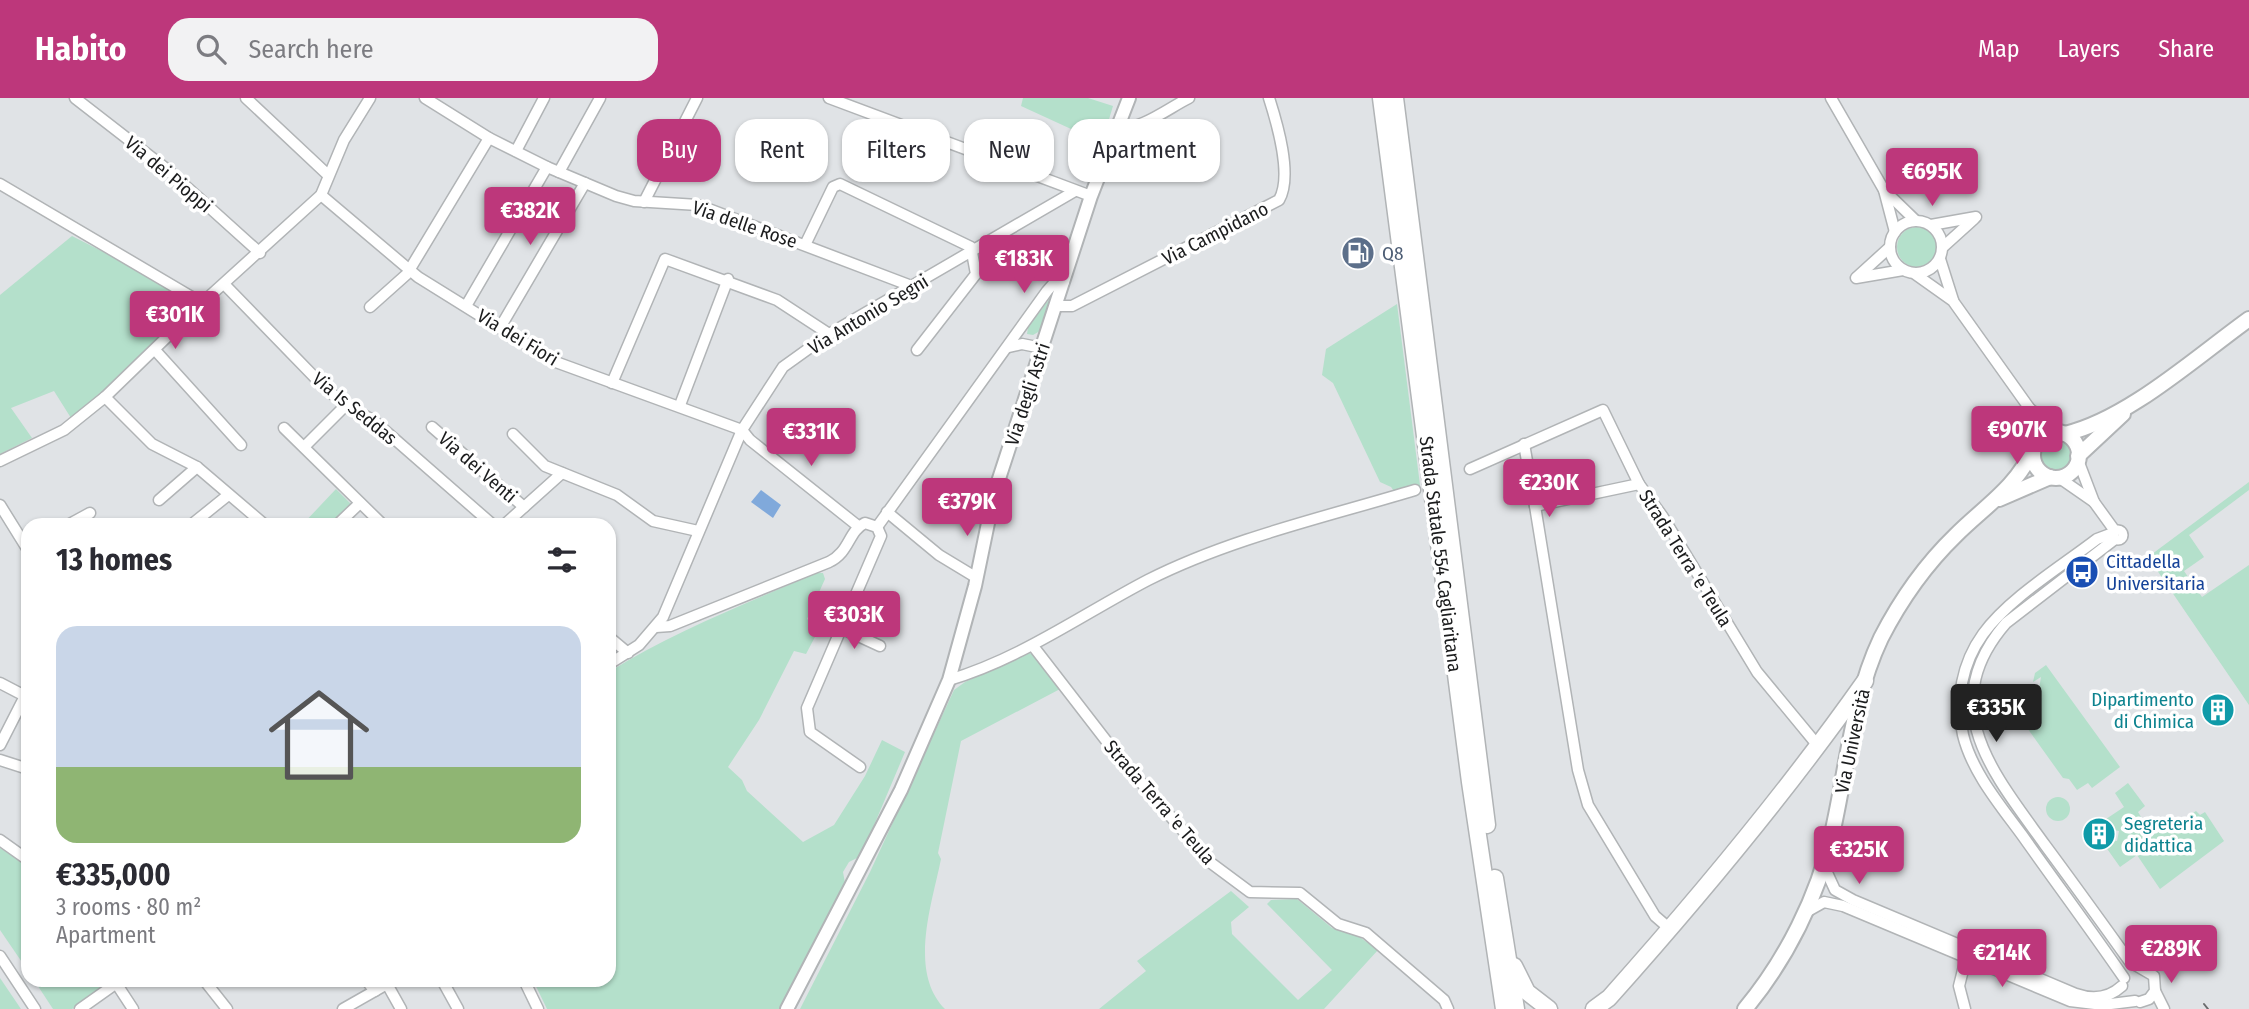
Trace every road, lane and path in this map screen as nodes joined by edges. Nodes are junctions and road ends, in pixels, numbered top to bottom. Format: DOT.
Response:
graph roads {
  1 [pos="75,98"];
  2 [pos="246,98"];
  3 [pos="370,98"];
  4 [pos="425,98"];
  5 [pos="544,98"];
  6 [pos="600,98"];
  7 [pos="697,98"];
  8 [pos="829,98"];
  9 [pos="1129,98"];
  10 [pos="1189,98"];
  11 [pos="1269,98"];
  12 [pos="1376,98"];
  13 [pos="1381,98"];
  14 [pos="1395,98"];
  15 [pos="1831,98"];
  16 [pos="1121,119"];
  17 [pos="1149,119"];
  18 [pos="489,138"];
  19 [pos="516,151"];
  20 [pos="547,167"];
  21 [pos="559,172"];
  22 [pos="328,176"];
  23 [pos="1380,178"];
  24 [pos="1096,182"];
  25 [pos="585,183"];
  26 [pos="0,184"];
  27 [pos="1884,190"];
  28 [pos="1075,191"];
  29 [pos="320,195"];
  30 [pos="1091,196"];
  31 [pos="644,202"];
  32 [pos="1915,220"];
  33 [pos="1931,225"];
  34 [pos="1895,232"];
  35 [pos="805,245"];
  36 [pos="1890,247"];
  37 [pos="1943,247"];
  38 [pos="260,253"];
  39 [pos="973,253"];
  40 [pos="1940,259"];
  41 [pos="409,270"];
  42 [pos="1903,270"];
  43 [pos="1915,274"];
  44 [pos="728,279"];
  45 [pos="1064,282"];
  46 [pos="224,284"];
  47 [pos="914,287"];
  48 [pos="1396,290"];
  49 [pos="1953,301"];
  50 [pos="202,303"];
  51 [pos="466,306"];
  52 [pos="1056,306"];
  53 [pos="370,307"];
  54 [pos="2249,319"];
  55 [pos="1023,323"];
  56 [pos="1411,325"];
  57 [pos="501,326"];
  58 [pos="830,334"];
  59 [pos="1029,344"];
  60 [pos="1009,347"];
  61 [pos="1042,348"];
  62 [pos="155,350"];
  63 [pos="917,350"];
  64 [pos="612,383"];
  65 [pos="105,397"];
  66 [pos="2139,398"];
  67 [pos="346,405"];
  68 [pos="680,405"];
  69 [pos="2030,409"];
  70 [pos="432,427"];
  71 [pos="284,428"];
  72 [pos="741,430"];
  73 [pos="2063,433"];
  74 [pos="513,434"];
  75 [pos="1524,444"];
  76 [pos="2036,444"];
  77 [pos="240,445"];
  78 [pos="304,447"];
  79 [pos="2078,458"];
  80 [pos="0,461"];
  81 [pos="197,467"];
  82 [pos="1470,469"];
  83 [pos="562,473"];
  84 [pos="2054,477"];
  85 [pos="1639,484"];
  86 [pos="1415,491"];
  87 [pos="228,496"];
  88 [pos="2000,499"];
  89 [pos="159,500"];
  90 [pos="2094,502"];
  91 [pos="360,503"];
  92 [pos="0,505"];
  93 [pos="1535,506"];
  94 [pos="524,507"];
  95 [pos="887,512"];
  96 [pos="90,513"];
  97 [pos="81,518"];
  98 [pos="200,518"];
  99 [pos="256,518"];
  100 [pos="344,518"];
  101 [pos="376,518"];
  102 [pos="485,518"];
  103 [pos="512,518"];
  104 [pos="858,526"];
  105 [pos="698,531"];
  106 [pos="879,531"];
  107 [pos="2115,535"];
  108 [pos="21,538"];
  109 [pos="977,578"];
  110 [pos="656,627"];
  111 [pos="841,628"];
  112 [pos="616,643"];
  113 [pos="880,646"];
  114 [pos="1033,646"];
  115 [pos="628,653"];
  116 [pos="616,660"];
  117 [pos="949,680"];
  118 [pos="1865,681"];
  119 [pos="0,682"];
  120 [pos="21,694"];
  121 [pos="21,704"];
  122 [pos="0,745"];
  123 [pos="1819,747"];
  124 [pos="0,760"];
  125 [pos="21,767"];
  126 [pos="860,767"];
  127 [pos="0,840"];
  128 [pos="21,855"];
  129 [pos="1824,864"];
  130 [pos="1802,916"];
  131 [pos="1670,929"];
  132 [pos="1507,952"];
  133 [pos="0,957"];
  134 [pos="1966,958"];
  135 [pos="2140,968"];
  136 [pos="2123,982"];
  137 [pos="111,987"];
  138 [pos="122,987"];
  139 [pos="210,987"];
  140 [pos="372,987"];
  141 [pos="382,987"];
  142 [pos="393,987"];
  143 [pos="446,987"];
  144 [pos="527,987"];
  145 [pos="375,991"];
  146 [pos="2155,991"];
  147 [pos="2140,1004"];
  148 [pos="35,1009"];
  149 [pos="80,1009"];
  150 [pos="133,1009"];
  151 [pos="227,1009"];
  152 [pos="343,1009"];
  153 [pos="401,1009"];
  154 [pos="458,1009"];
  155 [pos="538,1009"];
  156 [pos="787,1009"];
  157 [pos="1448,1009"];
  158 [pos="1504,1009"];
  159 [pos="1516,1009"];
  160 [pos="1549,1009"];
  161 [pos="1594,1009"];
  162 [pos="1745,1009"];
  163 [pos="1965,1009"];
  164 [pos="2164,1009"];
  1 -- 38 [label="street, Via dei Pioppi"];
  2 -- 22 [label="street"];
  3 -- 22 [label="street"];
  4 -- 18 [label="street, Via delle Rose"];
  5 -- 19 [label="street"];
  6 -- 21 [label="street"];
  7 -- 31 [label="street"];
  8 -- 28 [label="street"];
  9 -- 16 [label="street, Via degli Astri"];
  10 -- 17 [label="street"];
  11 -- 52 [label="street, Via Campidano"];
  12 -- 23 [label="highway"];
  13 -- 56 [label="highway, Strada Statale 554 Cagliaritana"];
  14 -- 132 [label="highway, Strada Statale 554 Cagliaritana"];
  15 -- 27 [label="street"];
  18 -- 19 [label="street, Via delle Rose"];
  18 -- 41 [label="street"];
  19 -- 20 [label="street, Via delle Rose"];
  20 -- 21 [label="street, Via delle Rose"];
  20 -- 51 [label="street"];
  21 -- 25 [label="street, Via delle Rose"];
  22 -- 29 [label="street"];
  24 -- 30 [label="street, Via degli Astri"];
  25 -- 31 [label="street, Via delle Rose"];
  25 -- 57 [label="street"];
  26 -- 50 [label="street"];
  27 -- 32 [label="street"];
  27 -- 34 [label="street"];
  28 -- 30 [label="street"];
  28 -- 39 [label="street, Via Antonio Segni"];
  29 -- 38 [label="street"];
  29 -- 41 [label="street, Via dei Fiori"];
  30 -- 45 [label="street, Via degli Astri"];
  31 -- 35 [label="street, Via delle Rose"];
  32 -- 33 [label="street"];
  32 -- 34 [label="street"];
  33 -- 37 [label="street"];
  33 -- 37 [label="street"];
  34 -- 36 [label="street"];
  35 -- 39 [label="street"];
  35 -- 47 [label="street, Via delle Rose"];
  36 -- 42 [label="street"];
  36 -- 42 [label="street"];
  37 -- 40 [label="street"];
  38 -- 46 [label="street"];
  39 -- 47 [label="street, Via Antonio Segni"];
  39 -- 63 [label="street"];
  40 -- 43 [label="street"];
  40 -- 49 [label="street"];
  41 -- 51 [label="street, Via dei Fiori"];
  41 -- 53 [label="street"];
  42 -- 43 [label="street"];
  43 -- 49 [label="street"];
  44 -- 58 [label="street"];
  44 -- 64 [label="street"];
  44 -- 68 [label="street"];
  45 -- 52 [label="street, Via degli Astri"];
  45 -- 55 [label="street"];
  46 -- 50 [label="street"];
  46 -- 67 [label="street, Via Is Seddas"];
  47 -- 58 [label="street, Via Antonio Segni"];
  48 -- 56 [label="highway"];
  49 -- 69 [label="street"];
  50 -- 62 [label="street"];
  51 -- 57 [label="street, Via dei Fiori"];
  52 -- 61 [label="street, Via degli Astri"];
  54 -- 66 [label="main road"];
  55 -- 59 [label="street"];
  55 -- 60 [label="street"];
  56 -- 158 [label="highway, Strada Statale 554 Cagliaritana"];
  57 -- 64 [label="street, Via dei Fiori"];
  58 -- 72 [label="street, Via Antonio Segni"];
  59 -- 60 [label="street"];
  59 -- 61 [label="street"];
  60 -- 95 [label="street"];
  61 -- 109 [label="street, Via degli Astri"];
  62 -- 65 [label="street"];
  62 -- 77 [label="street"];
  64 -- 68 [label="street, Via dei Fiori"];
  65 -- 80 [label="street"];
  65 -- 81 [label="street"];
  66 -- 73 [label="main road"];
  66 -- 79 [label="main road"];
  67 -- 78 [label="street"];
  67 -- 102 [label="street, Via Is Seddas"];
  68 -- 72 [label="street, Via dei Fiori"];
  69 -- 73 [label="street"];
  69 -- 76 [label="street"];
  70 -- 94 [label="street, Via dei Venti"];
  71 -- 78 [label="street"];
  72 -- 104 [label="street, Via dei Fiori"];
  72 -- 105 [label="street, Via Antonio Segni"];
  73 -- 76 [label="main road"];
  73 -- 79 [label="main road"];
  74 -- 83 [label="street"];
  75 -- 82 [label="street, Strada Terra 'e Teula"];
  75 -- 85 [label="street, Strada Terra 'e Teula"];
  75 -- 93 [label="street"];
  76 -- 84 [label="main road"];
  76 -- 88 [label="main road, Via Università"];
  78 -- 91 [label="street"];
  79 -- 84 [label="main road"];
  79 -- 90 [label="street"];
  81 -- 87 [label="street"];
  81 -- 89 [label="street"];
  83 -- 94 [label="street, Via dei Venti"];
  83 -- 105 [label="street"];
  84 -- 88 [label="main road, Via Università"];
  84 -- 90 [label="street"];
  85 -- 93 [label="street"];
  85 -- 123 [label="street, Strada Terra 'e Teula"];
  86 -- 114 [label="street"];
  87 -- 98 [label="street"];
  87 -- 99 [label="street"];
  88 -- 118 [label="main road, Via Università"];
  90 -- 107 [label="street"];
  91 -- 100 [label="street"];
  91 -- 101 [label="street"];
  92 -- 108 [label="street"];
  93 -- 131 [label="street"];
  94 -- 103 [label="street, Via dei Venti"];
  95 -- 106 [label="street"];
  95 -- 109 [label="street"];
  96 -- 97 [label="street"];
  104 -- 106 [label="street"];
  104 -- 110 [label="street"];
  105 -- 110 [label="street, Via Antonio Segni"];
  106 -- 111 [label="street"];
  107 -- 135 [label="street"];
  107 -- 136 [label="street"];
  109 -- 117 [label="street, Via degli Astri"];
  110 -- 115 [label="street, Via Antonio Segni"];
  111 -- 113 [label="street"];
  111 -- 126 [label="street"];
  112 -- 115 [label="street"];
  114 -- 117 [label="street"];
  114 -- 157 [label="street, Strada Terra 'e Teula"];
  115 -- 116 [label="street, Via Antonio Segni"];
  117 -- 156 [label="street, Via degli Astri"];
  118 -- 123 [label="highway"];
  118 -- 129 [label="main road, Via Università"];
  119 -- 120 [label="street"];
  121 -- 122 [label="street"];
  123 -- 131 [label="highway"];
  124 -- 125 [label="street"];
  127 -- 128 [label="street"];
  129 -- 130 [label="main road, Via Università"];
  129 -- 136 [label="street"];
  130 -- 134 [label="street"];
  130 -- 162 [label="main road, Via Università"];
  131 -- 161 [label="highway"];
  132 -- 159 [label="highway, Strada Statale 554 Cagliaritana"];
  132 -- 160 [label="highway"];
  133 -- 148 [label="street"];
  134 -- 147 [label="street"];
  134 -- 163 [label="street"];
  135 -- 136 [label="street"];
  135 -- 146 [label="street"];
  136 -- 147 [label="street"];
  137 -- 149 [label="street"];
  138 -- 150 [label="street"];
  139 -- 151 [label="street"];
  140 -- 145 [label="street"];
  141 -- 145 [label="street"];
  142 -- 153 [label="street"];
  143 -- 154 [label="street"];
  144 -- 155 [label="street"];
  145 -- 152 [label="street"];
  146 -- 147 [label="street"];
  146 -- 164 [label="street"];
}
